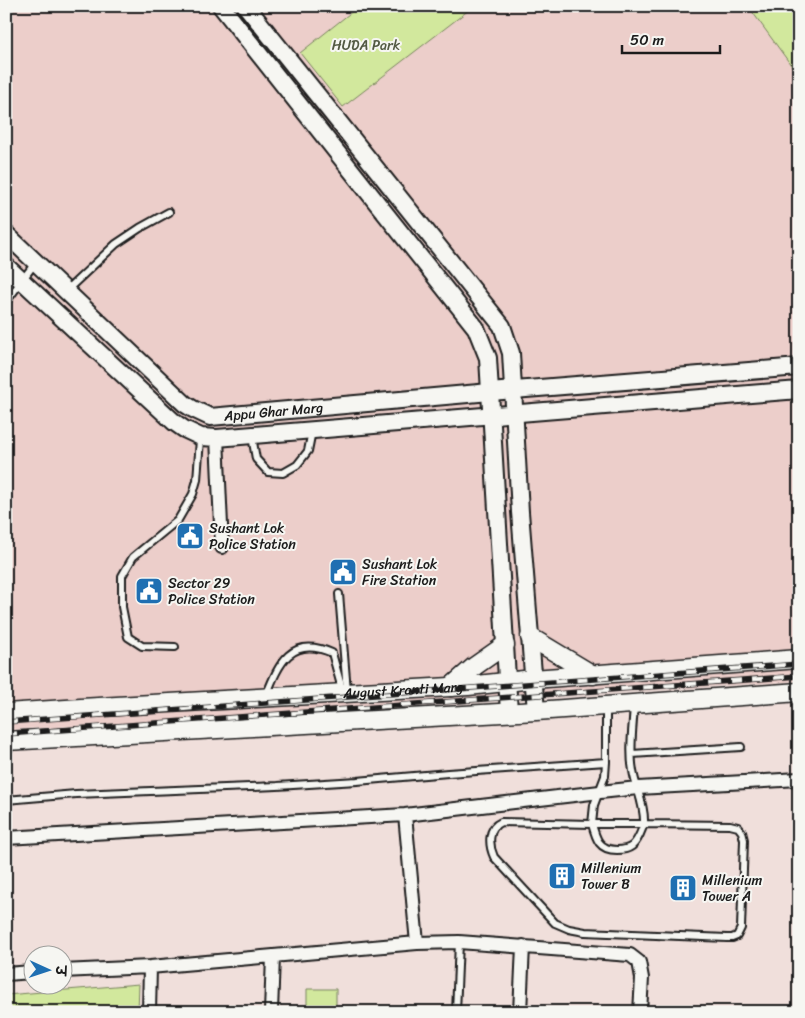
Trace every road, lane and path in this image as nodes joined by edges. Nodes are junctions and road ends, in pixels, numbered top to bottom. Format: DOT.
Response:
graph roads {
  1 [pos="221,6"];
  2 [pos="246,6"];
  3 [pos="787,6"];
  4 [pos="799,22"];
  5 [pos="169,212"];
  6 [pos="6,234"];
  7 [pos="35,262"];
  8 [pos="6,266"];
  9 [pos="21,280"];
  10 [pos="66,291"];
  11 [pos="6,302"];
  12 [pos="799,367"];
  13 [pos="799,390"];
  14 [pos="513,391"];
  15 [pos="490,392"];
  16 [pos="515,413"];
  17 [pos="492,415"];
  18 [pos="210,418"];
  19 [pos="313,430"];
  20 [pos="252,435"];
  21 [pos="201,437"];
  22 [pos="217,438"];
  23 [pos="222,547"];
  24 [pos="339,594"];
  25 [pos="530,637"];
  26 [pos="505,644"];
  27 [pos="175,647"];
  28 [pos="799,659"];
  29 [pos="593,675"];
  30 [pos="533,679"];
  31 [pos="507,682"];
  32 [pos="451,686"];
  33 [pos="799,692"];
  34 [pos="344,693"];
  35 [pos="266,697"];
  36 [pos="634,704"];
  37 [pos="606,706"];
  38 [pos="536,711"];
  39 [pos="509,712"];
  40 [pos="6,713"];
  41 [pos="6,741"];
  42 [pos="741,747"];
  43 [pos="632,754"];
  44 [pos="606,762"];
  45 [pos="799,779"];
  46 [pos="638,788"];
  47 [pos="600,792"];
  48 [pos="6,800"];
  49 [pos="405,815"];
  50 [pos="592,824"];
  51 [pos="644,824"];
  52 [pos="6,838"];
  53 [pos="459,942"];
  54 [pos="417,943"];
  55 [pos="523,946"];
  56 [pos="273,956"];
  57 [pos="150,966"];
  58 [pos="72,970"];
  59 [pos="22,973"];
  60 [pos="6,974"];
  61 [pos="150,1012"];
  62 [pos="271,1012"];
  63 [pos="456,1012"];
  64 [pos="520,1012"];
  65 [pos="640,1012"];
  1 -- 15 [label="street"];
  2 -- 14 [label="street"];
  3 -- 4 [label="path"];
  5 -- 10 [label="lane"];
  6 -- 7 [label="street, Appu Ghar Marg"];
  7 -- 9 [label="lane"];
  7 -- 10 [label="street, Appu Ghar Marg"];
  8 -- 9 [label="street, Appu Ghar Marg"];
  9 -- 11 [label="lane"];
  9 -- 21 [label="street, Appu Ghar Marg"];
  10 -- 18 [label="street, Appu Ghar Marg"];
  12 -- 14 [label="street, Appu Ghar Marg"];
  13 -- 16 [label="street, Appu Ghar Marg"];
  14 -- 15 [label="street, Appu Ghar Marg"];
  14 -- 16 [label="street"];
  15 -- 17 [label="street"];
  15 -- 18 [label="street, Appu Ghar Marg"];
  16 -- 17 [label="street, Appu Ghar Marg"];
  16 -- 25 [label="street"];
  17 -- 19 [label="street, Appu Ghar Marg"];
  17 -- 26 [label="street"];
  18 -- 21 [label="street"];
  19 -- 20 [label="street, Appu Ghar Marg"];
  19 -- 20 [label="lane"];
  20 -- 22 [label="street, Appu Ghar Marg"];
  21 -- 22 [label="street, Appu Ghar Marg"];
  21 -- 27 [label="lane"];
  22 -- 23 [label="street"];
  24 -- 34 [label="lane"];
  25 -- 29 [label="main road"];
  25 -- 30 [label="street"];
  26 -- 31 [label="street"];
  26 -- 32 [label="main road"];
  28 -- 29 [label="main road, August Kranti Marg"];
  29 -- 30 [label="main road, August Kranti Marg"];
  30 -- 31 [label="main road, August Kranti Marg"];
  30 -- 38 [label="street"];
  31 -- 32 [label="main road, August Kranti Marg"];
  31 -- 39 [label="street"];
  32 -- 34 [label="main road, August Kranti Marg"];
  33 -- 36 [label="main road"];
  34 -- 35 [label="main road, August Kranti Marg"];
  34 -- 35 [label="lane"];
  35 -- 40 [label="main road, August Kranti Marg"];
  36 -- 37 [label="main road"];
  36 -- 43 [label="lane"];
  37 -- 38 [label="main road"];
  37 -- 44 [label="lane"];
  38 -- 39 [label="main road"];
  39 -- 41 [label="main road"];
  42 -- 43 [label="lane"];
  43 -- 46 [label="lane"];
  44 -- 47 [label="lane"];
  44 -- 48 [label="lane"];
  45 -- 46 [label="street"];
  46 -- 47 [label="street"];
  46 -- 51 [label="lane"];
  47 -- 49 [label="street"];
  47 -- 50 [label="lane"];
  49 -- 52 [label="street"];
  49 -- 54 [label="street"];
  50 -- 51 [label="lane"];
  50 -- 51 [label="lane"];
  50 -- 51 [label="lane"];
  53 -- 54 [label="street"];
  53 -- 55 [label="street"];
  53 -- 63 [label="lane"];
  54 -- 56 [label="street"];
  55 -- 64 [label="street"];
  55 -- 65 [label="street"];
  56 -- 57 [label="street"];
  56 -- 62 [label="street"];
  57 -- 58 [label="street"];
  57 -- 61 [label="street"];
  59 -- 60 [label="street"];
}
